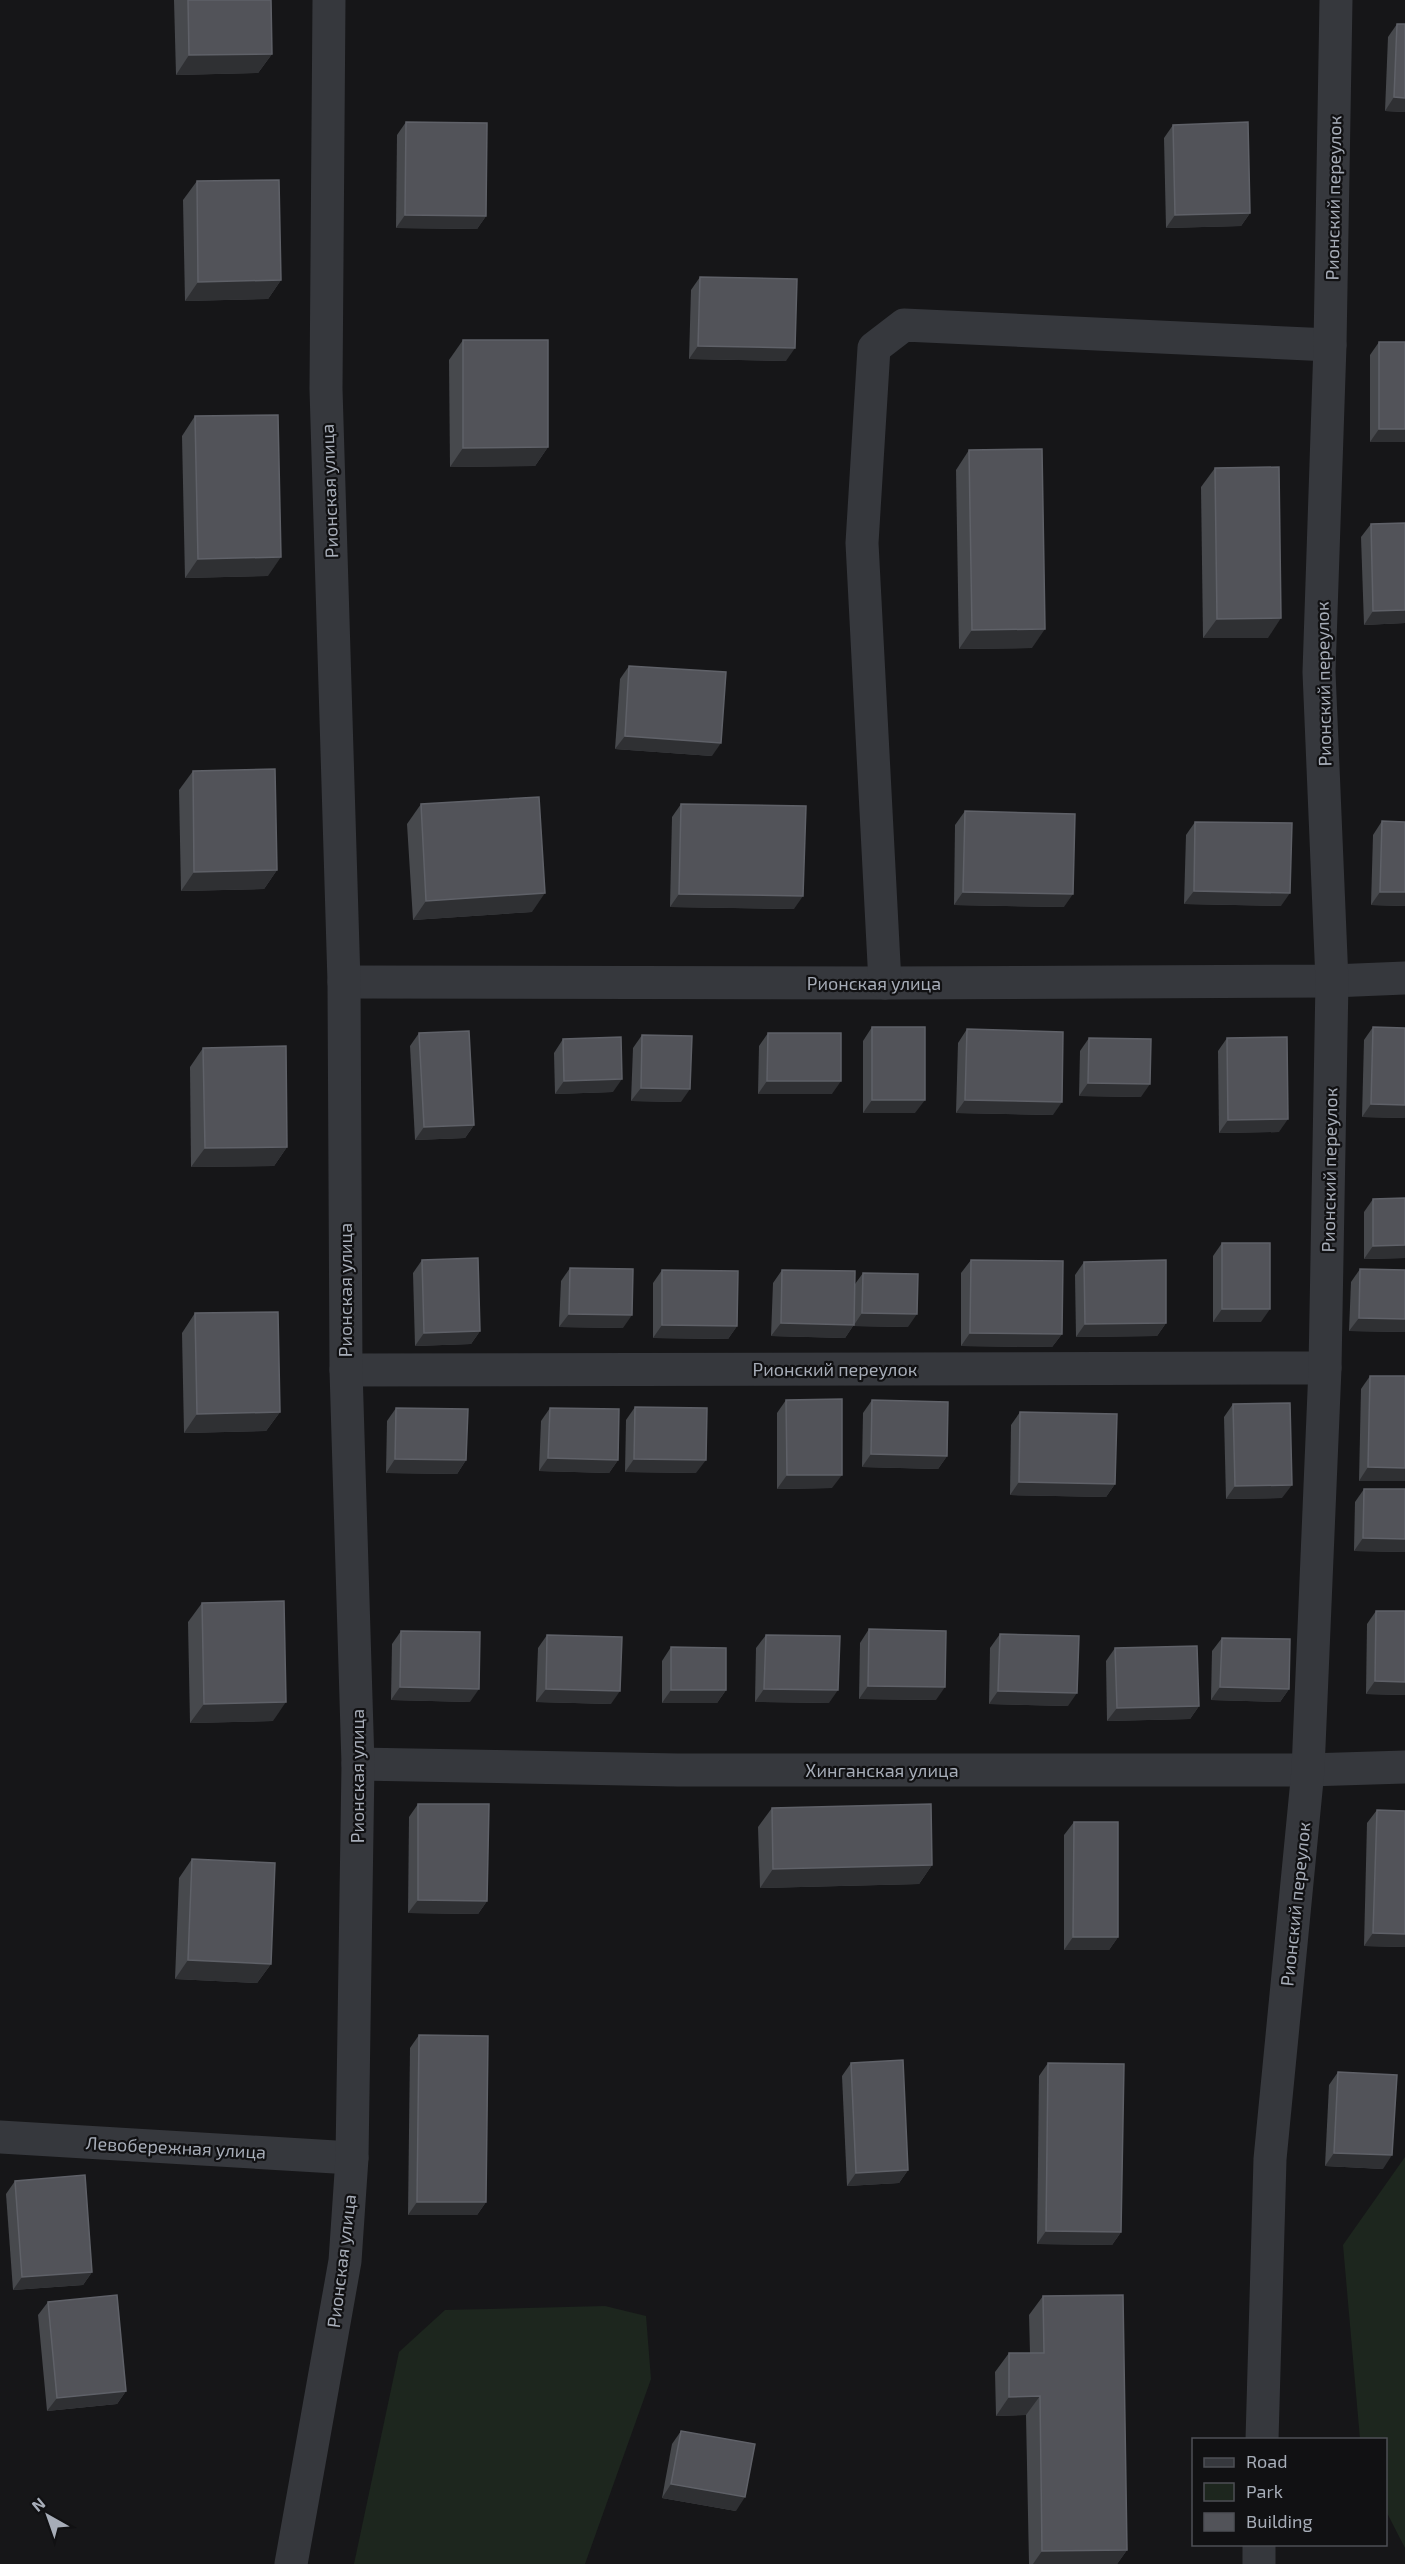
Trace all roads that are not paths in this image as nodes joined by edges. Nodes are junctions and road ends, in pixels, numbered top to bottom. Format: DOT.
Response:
graph roads {
  1 [pos="329,0"];
  2 [pos="1336,0"];
  3 [pos="1330,345"];
  4 [pos="1405,978"];
  5 [pos="1332,981"];
  6 [pos="344,982"];
  7 [pos="885,983"];
  8 [pos="1325,1368"];
  9 [pos="346,1370"];
  10 [pos="358,1764"];
  11 [pos="1405,1767"];
  12 [pos="1308,1770"];
  13 [pos="0,2137"];
  14 [pos="352,2158"];
  15 [pos="1262,2438"];
  16 [pos="1259,2546"];
  17 [pos="291,2564"];
  18 [pos="1258,2564"];
  1 -- 6 [label="street, Рионская улица"];
  2 -- 3 [label="street, Рионский переулок"];
  3 -- 5 [label="street, Рионский переулок"];
  3 -- 7 [label="street"];
  4 -- 5 [label="street, Рионская улица"];
  5 -- 7 [label="street, Рионская улица"];
  5 -- 8 [label="street, Рионский переулок"];
  6 -- 7 [label="street, Рионская улица"];
  6 -- 9 [label="street, Рионская улица"];
  8 -- 9 [label="street, Рионский переулок"];
  8 -- 12 [label="street, Рионский переулок"];
  9 -- 10 [label="street, Рионская улица"];
  10 -- 12 [label="street, Хинганская улица"];
  10 -- 14 [label="street, Рионская улица"];
  11 -- 12 [label="street, Хинганская улица"];
  12 -- 15 [label="street, Рионский переулок"];
  13 -- 14 [label="street, Левобережная улица"];
  14 -- 17 [label="street, Рионская улица"];
  16 -- 18 [label="street"];
}
